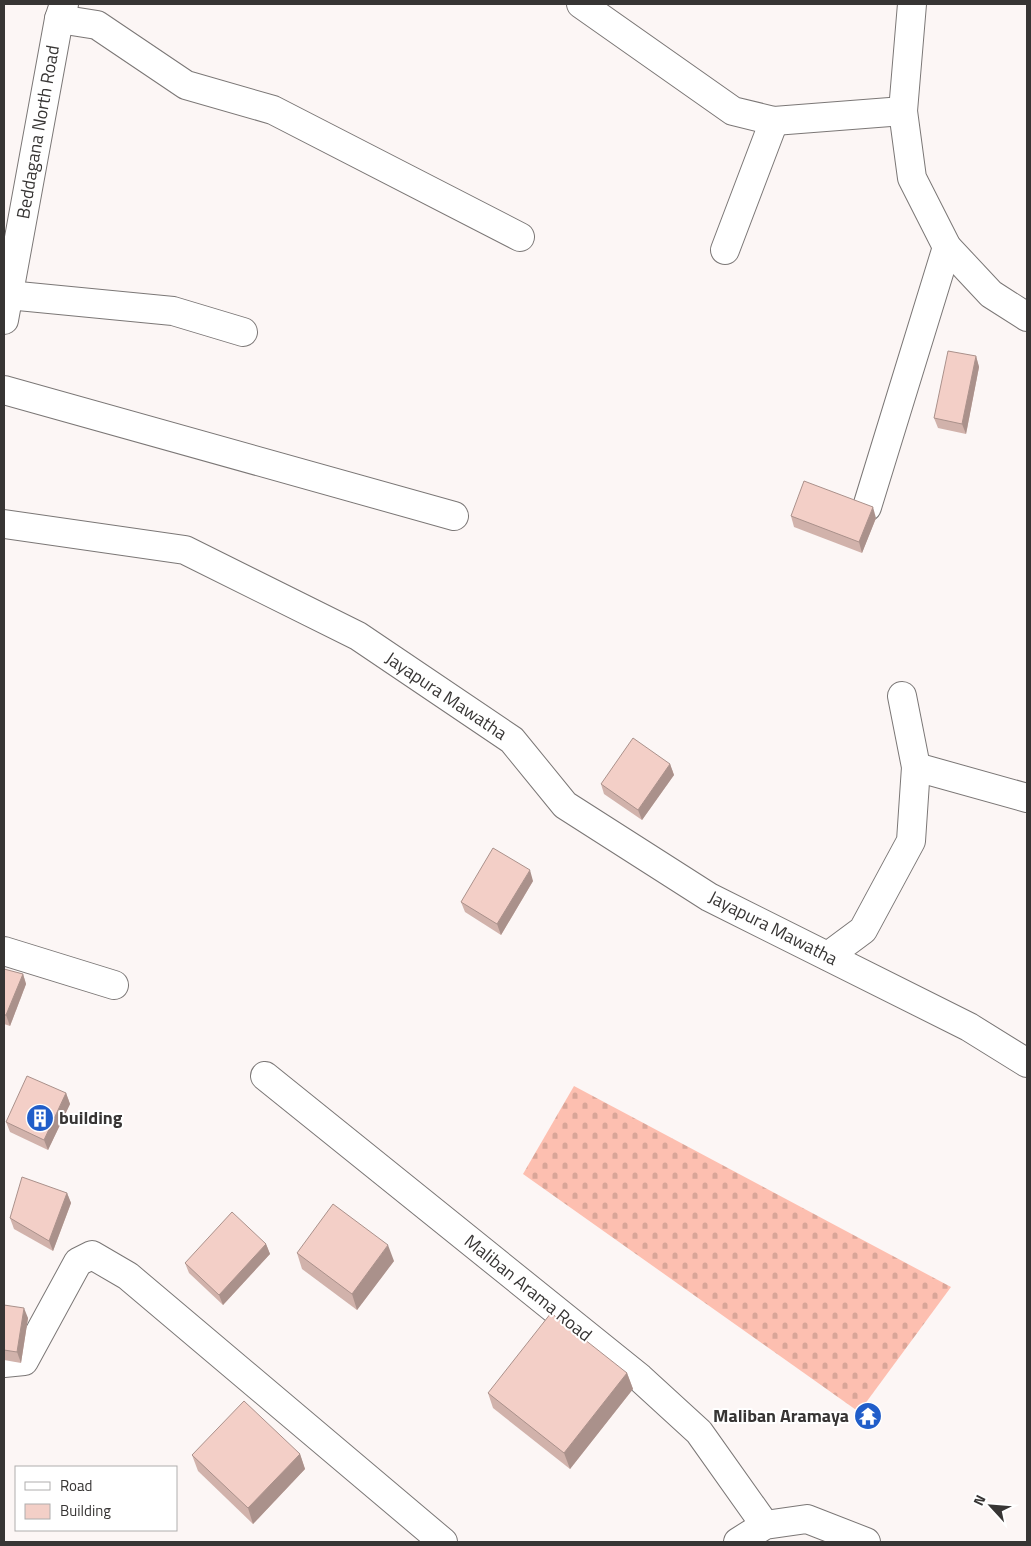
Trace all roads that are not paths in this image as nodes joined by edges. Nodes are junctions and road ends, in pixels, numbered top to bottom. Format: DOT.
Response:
graph roads {
  1 [pos="581,4"];
  2 [pos="912,4"];
  3 [pos="62,11"];
  4 [pos="903,111"];
  5 [pos="774,121"];
  6 [pos="520,237"];
  7 [pos="947,247"];
  8 [pos="725,250"];
  9 [pos="6,307"];
  10 [pos="1027,317"];
  11 [pos="244,332"];
  12 [pos="4,390"];
  13 [pos="867,507"];
  14 [pos="454,516"];
  15 [pos="4,524"];
  16 [pos="902,696"];
  17 [pos="916,767"];
  18 [pos="1027,798"];
  19 [pos="4,951"];
  20 [pos="828,956"];
  21 [pos="114,985"];
  22 [pos="1027,1064"];
  23 [pos="265,1076"];
  24 [pos="4,1362"];
  25 [pos="765,1525"];
  26 [pos="443,1542"];
  27 [pos="738,1542"];
  28 [pos="866,1542"];
  1 -- 5 [label="street"];
  2 -- 4 [label="street"];
  3 -- 6 [label="street"];
  3 -- 9 [label="street, Beddagana North Road"];
  4 -- 5 [label="street"];
  4 -- 7 [label="street"];
  5 -- 8 [label="street"];
  7 -- 10 [label="street"];
  7 -- 13 [label="street"];
  9 -- 11 [label="street"];
  12 -- 14 [label="street"];
  15 -- 20 [label="street, Jayapura Mawatha"];
  16 -- 17 [label="street"];
  17 -- 18 [label="street"];
  17 -- 20 [label="street"];
  19 -- 21 [label="street"];
  20 -- 22 [label="street, Jayapura Mawatha"];
  23 -- 25 [label="street, Maliban Arama Road"];
  24 -- 26 [label="street"];
  25 -- 27 [label="street"];
  25 -- 28 [label="street"];
}
